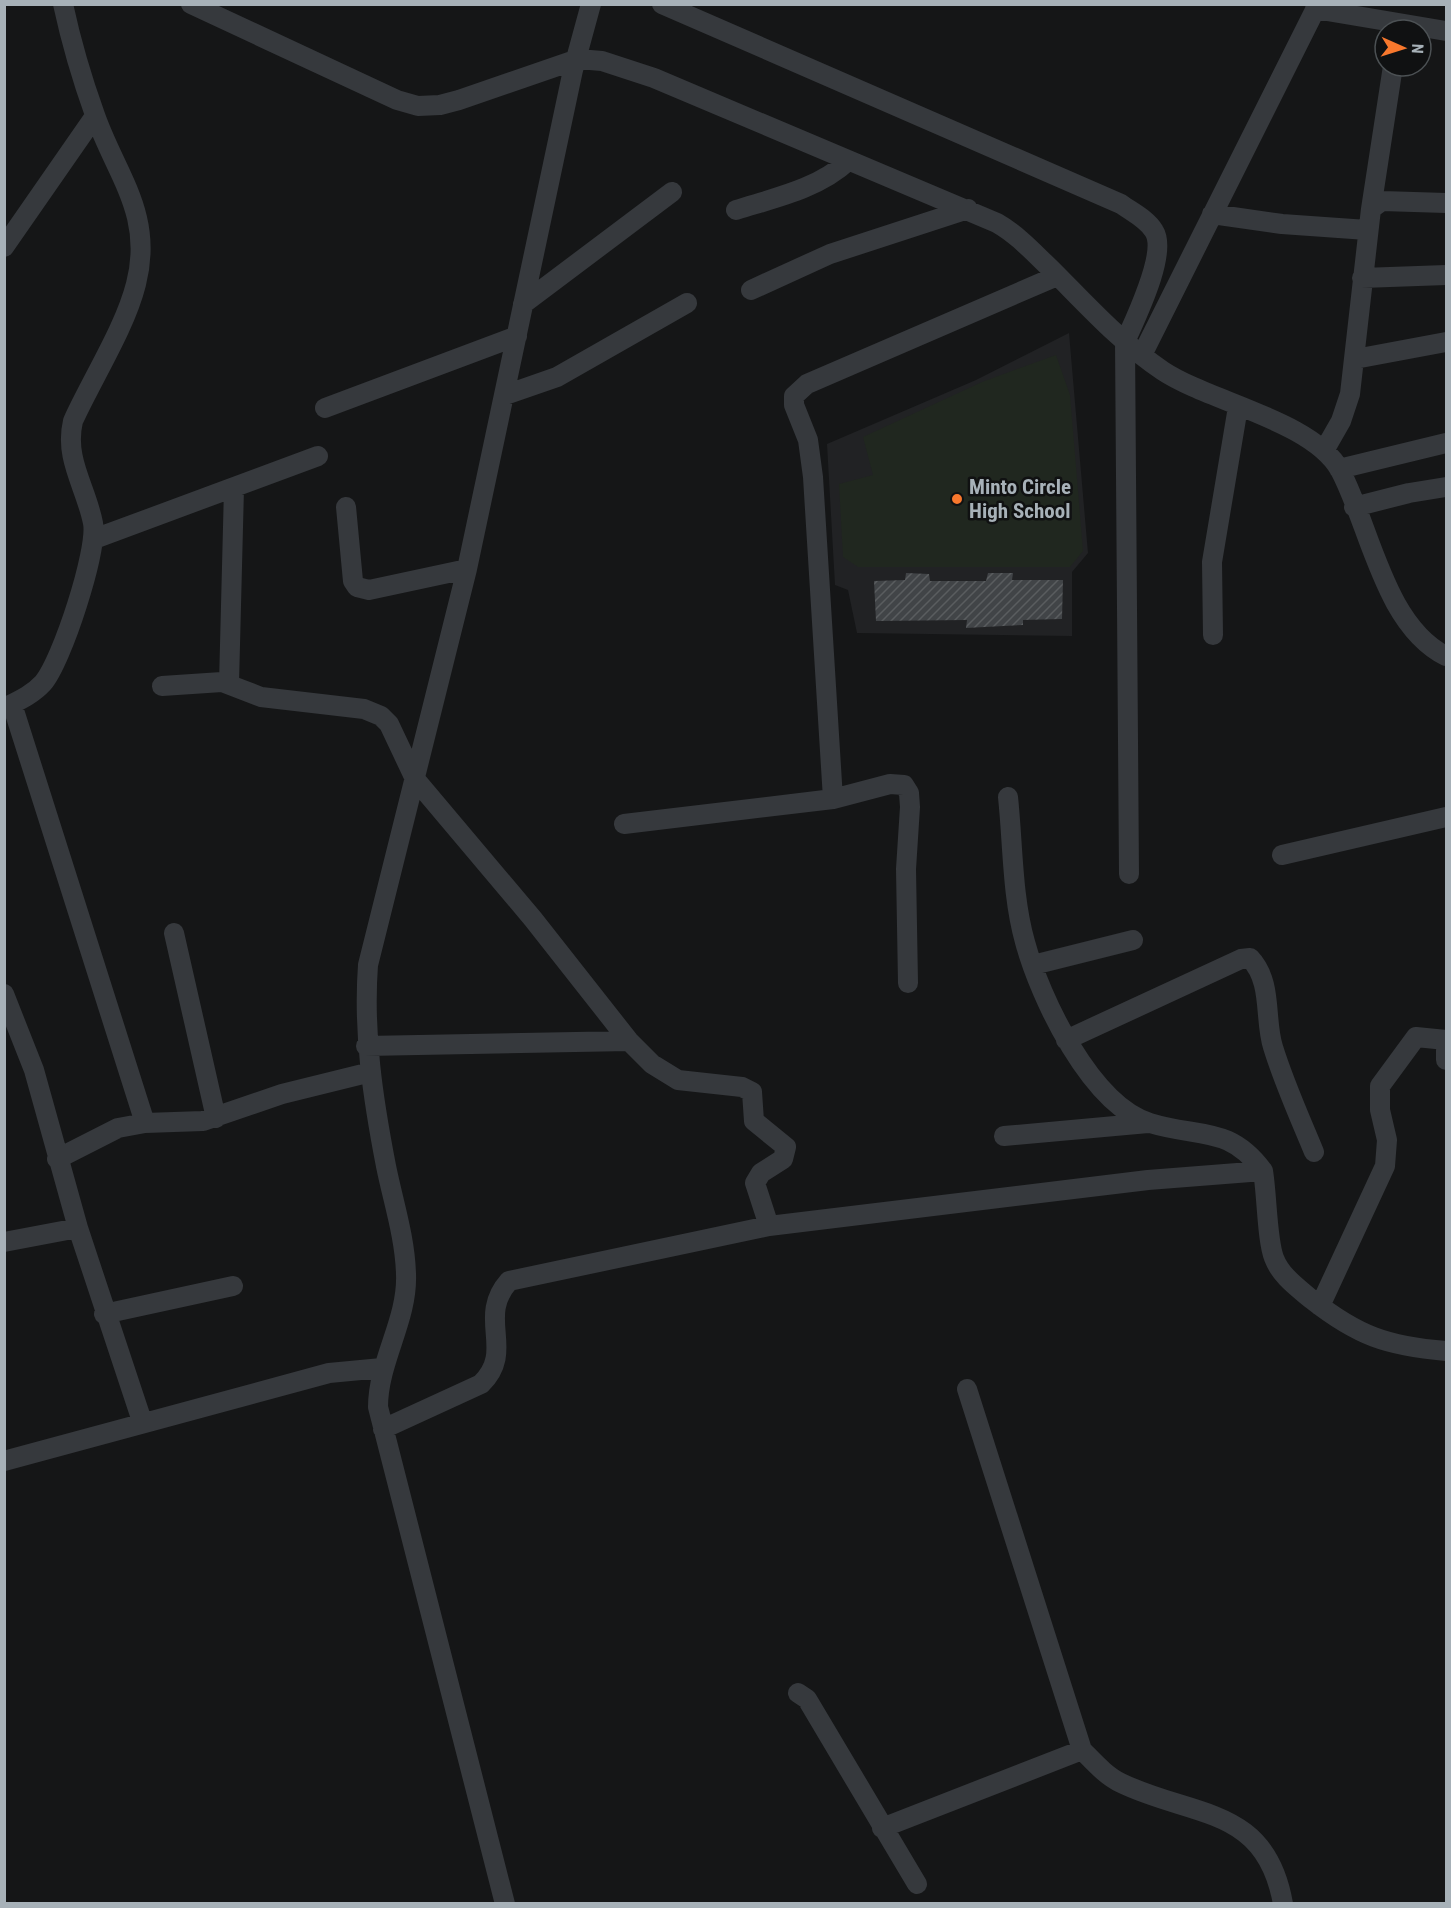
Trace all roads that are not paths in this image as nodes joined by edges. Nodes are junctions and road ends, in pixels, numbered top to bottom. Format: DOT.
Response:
graph roads {
  1 [pos="63,4"];
  2 [pos="191,4"];
  3 [pos="591,4"];
  4 [pos="662,4"];
  5 [pos="1317,7"];
  6 [pos="1373,20"];
  7 [pos="578,59"];
  8 [pos="1391,78"];
  9 [pos="95,116"];
  10 [pos="848,161"];
  11 [pos="672,192"];
  12 [pos="1446,203"];
  13 [pos="968,209"];
  14 [pos="1371,209"];
  15 [pos="736,210"];
  16 [pos="1212,214"];
  17 [pos="1367,230"];
  18 [pos="4,247"];
  19 [pos="1446,275"];
  20 [pos="1057,276"];
  21 [pos="1362,278"];
  22 [pos="751,290"];
  23 [pos="687,303"];
  24 [pos="523,304"];
  25 [pos="517,336"];
  26 [pos="1125,342"];
  27 [pos="1446,342"];
  28 [pos="1142,355"];
  29 [pos="1355,359"];
  30 [pos="505,395"];
  31 [pos="1238,407"];
  32 [pos="325,408"];
  33 [pos="1446,443"];
  34 [pos="1325,450"];
  35 [pos="318,456"];
  36 [pos="1340,469"];
  37 [pos="1446,487"];
  38 [pos="234,488"];
  39 [pos="346,507"];
  40 [pos="1354,507"];
  41 [pos="94,539"];
  42 [pos="467,569"];
  43 [pos="1213,635"];
  44 [pos="1446,656"];
  45 [pos="230,684"];
  46 [pos="162,686"];
  47 [pos="8,706"];
  48 [pos="416,779"];
  49 [pos="1008,797"];
  50 [pos="833,798"];
  51 [pos="1446,817"];
  52 [pos="624,824"];
  53 [pos="1281,855"];
  54 [pos="1129,874"];
  55 [pos="174,933"];
  56 [pos="1133,940"];
  57 [pos="1033,965"];
  58 [pos="908,983"];
  59 [pos="4,994"];
  60 [pos="1066,1040"];
  61 [pos="629,1041"];
  62 [pos="1446,1042"];
  63 [pos="366,1046"];
  64 [pos="1446,1060"];
  65 [pos="371,1072"];
  66 [pos="216,1118"];
  67 [pos="145,1123"];
  68 [pos="1149,1123"];
  69 [pos="1004,1136"];
  70 [pos="1314,1152"];
  71 [pos="57,1159"];
  72 [pos="1263,1171"];
  73 [pos="769,1226"];
  74 [pos="78,1228"];
  75 [pos="4,1242"];
  76 [pos="233,1286"];
  77 [pos="1320,1306"];
  78 [pos="104,1314"];
  79 [pos="1446,1351"];
  80 [pos="382,1368"];
  81 [pos="967,1389"];
  82 [pos="142,1421"];
  83 [pos="383,1429"];
  84 [pos="4,1461"];
  85 [pos="798,1693"];
  86 [pos="1082,1750"];
  87 [pos="882,1828"];
  88 [pos="917,1884"];
  89 [pos="505,1904"];
  90 [pos="1283,1904"];
  1 -- 9 [label="street"];
  2 -- 7 [label="street"];
  3 -- 7 [label="street"];
  4 -- 26 [label="street"];
  5 -- 6 [label="street"];
  5 -- 16 [label="street"];
  7 -- 10 [label="street"];
  7 -- 24 [label="street"];
  8 -- 14 [label="street"];
  9 -- 18 [label="street"];
  9 -- 41 [label="street"];
  10 -- 13 [label="street"];
  10 -- 15 [label="street"];
  11 -- 24 [label="street"];
  12 -- 14 [label="street"];
  13 -- 20 [label="street"];
  13 -- 22 [label="street"];
  14 -- 17 [label="street"];
  16 -- 17 [label="street"];
  16 -- 28 [label="street"];
  17 -- 21 [label="street"];
  19 -- 21 [label="street"];
  20 -- 26 [label="street"];
  20 -- 50 [label="street"];
  21 -- 29 [label="street"];
  23 -- 30 [label="street"];
  24 -- 25 [label="street"];
  25 -- 30 [label="street"];
  25 -- 32 [label="street"];
  26 -- 28 [label="street"];
  26 -- 54 [label="street"];
  27 -- 29 [label="street"];
  28 -- 31 [label="street"];
  29 -- 34 [label="street"];
  30 -- 42 [label="street"];
  31 -- 34 [label="street"];
  31 -- 43 [label="street"];
  33 -- 36 [label="street"];
  34 -- 36 [label="street"];
  35 -- 38 [label="street"];
  36 -- 40 [label="street"];
  37 -- 40 [label="street"];
  38 -- 41 [label="street"];
  38 -- 45 [label="street"];
  39 -- 42 [label="street"];
  40 -- 44 [label="street"];
  41 -- 47 [label="street"];
  42 -- 48 [label="street"];
  45 -- 46 [label="street"];
  45 -- 48 [label="street"];
  47 -- 67 [label="street"];
  48 -- 61 [label="street"];
  48 -- 63 [label="street"];
  49 -- 57 [label="street"];
  50 -- 52 [label="street"];
  50 -- 58 [label="street"];
  51 -- 53 [label="street"];
  55 -- 66 [label="street"];
  56 -- 57 [label="street"];
  57 -- 60 [label="street"];
  59 -- 71 [label="street"];
  60 -- 68 [label="street"];
  60 -- 70 [label="street"];
  61 -- 63 [label="street"];
  61 -- 73 [label="street"];
  62 -- 64 [label="street"];
  62 -- 77 [label="street"];
  63 -- 65 [label="street"];
  65 -- 66 [label="street"];
  65 -- 80 [label="street"];
  66 -- 67 [label="street"];
  67 -- 71 [label="street"];
  68 -- 69 [label="street"];
  68 -- 72 [label="street"];
  71 -- 74 [label="street"];
  72 -- 73 [label="street"];
  72 -- 77 [label="street"];
  73 -- 83 [label="street"];
  74 -- 75 [label="street"];
  74 -- 78 [label="street"];
  76 -- 78 [label="street"];
  77 -- 79 [label="street"];
  78 -- 82 [label="street"];
  80 -- 82 [label="street"];
  80 -- 83 [label="street"];
  81 -- 86 [label="street"];
  82 -- 84 [label="street"];
  83 -- 89 [label="street"];
  85 -- 87 [label="street"];
  86 -- 87 [label="street"];
  86 -- 90 [label="street"];
  87 -- 88 [label="street"];
}
